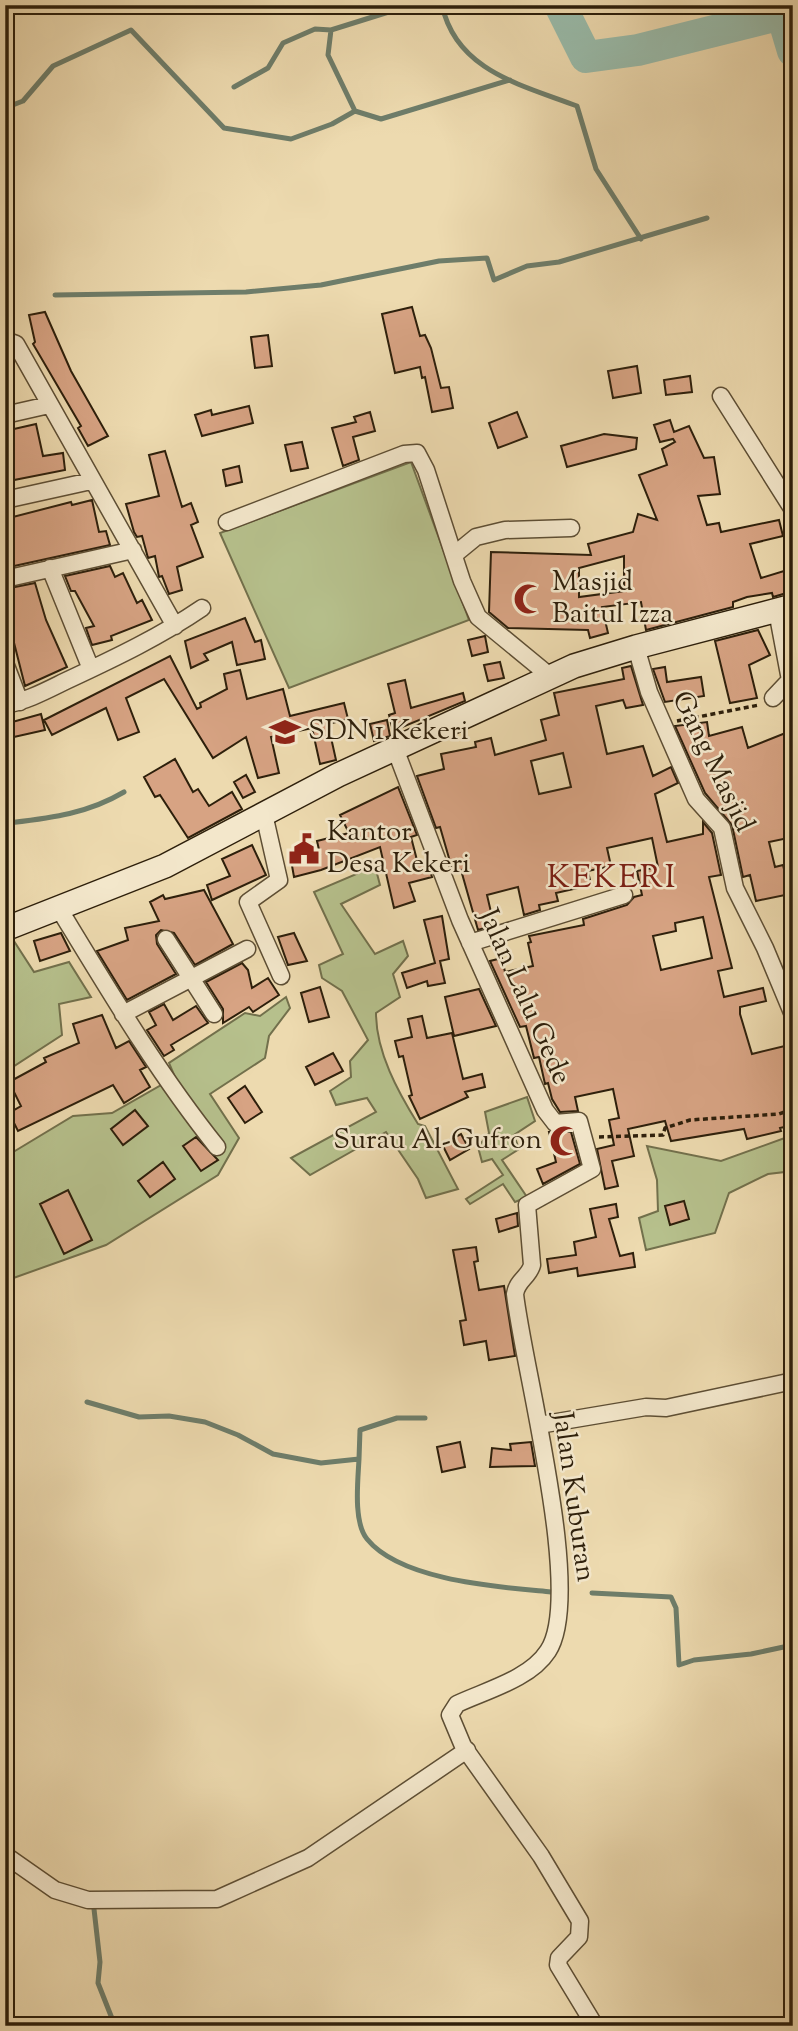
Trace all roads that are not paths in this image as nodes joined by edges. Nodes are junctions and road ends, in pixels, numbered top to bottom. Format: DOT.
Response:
graph roads {
  1 [pos="8,340"];
  2 [pos="720,396"];
  3 [pos="49,405"];
  4 [pos="5,415"];
  5 [pos="91,481"];
  6 [pos="5,500"];
  7 [pos="793,510"];
  8 [pos="227,522"];
  9 [pos="571,527"];
  10 [pos="133,550"];
  11 [pos="454,555"];
  12 [pos="50,568"];
  13 [pos="5,579"];
  14 [pos="202,608"];
  15 [pos="785,609"];
  16 [pos="175,626"];
  17 [pos="636,647"];
  18 [pos="5,663"];
  19 [pos="91,669"];
  20 [pos="551,677"];
  21 [pos="773,698"];
  22 [pos="13,704"];
  23 [pos="396,751"];
  24 [pos="264,814"];
  25 [pos="624,895"];
  26 [pos="58,907"];
  27 [pos="5,929"];
  28 [pos="166,939"];
  29 [pos="470,943"];
  30 [pos="247,949"];
  31 [pos="281,976"];
  32 [pos="191,979"];
  33 [pos="123,1014"];
  34 [pos="214,1014"];
  35 [pos="793,1014"];
  36 [pos="217,1147"];
  37 [pos="590,1160"];
  38 [pos="793,1381"];
  39 [pos="539,1425"];
  40 [pos="467,1750"];
  41 [pos="5,1855"];
  42 [pos="595,2026"];
  1 -- 3 [label="street"];
  2 -- 7 [label="street"];
  3 -- 4 [label="street"];
  3 -- 5 [label="street"];
  5 -- 6 [label="street"];
  5 -- 10 [label="street"];
  8 -- 11 [label="street"];
  9 -- 11 [label="street"];
  10 -- 12 [label="street"];
  10 -- 16 [label="street"];
  11 -- 20 [label="street"];
  12 -- 13 [label="street"];
  12 -- 19 [label="street"];
  14 -- 16 [label="street"];
  15 -- 17 [label="street"];
  15 -- 21 [label="street"];
  16 -- 19 [label="street"];
  17 -- 20 [label="street"];
  17 -- 35 [label="street, Gang Masjid"];
  18 -- 22 [label="street"];
  19 -- 22 [label="street"];
  20 -- 23 [label="street"];
  23 -- 24 [label="street"];
  23 -- 29 [label="street, Jalan Lalu Gede"];
  24 -- 26 [label="street"];
  24 -- 31 [label="street"];
  25 -- 29 [label="street"];
  26 -- 27 [label="street"];
  26 -- 33 [label="street"];
  28 -- 32 [label="street"];
  29 -- 37 [label="street, Jalan Lalu Gede"];
  30 -- 32 [label="street"];
  32 -- 33 [label="street"];
  32 -- 34 [label="street"];
  33 -- 36 [label="street"];
  37 -- 39 [label="street, Jalan Kuburan"];
  38 -- 39 [label="street"];
  39 -- 40 [label="street, Jalan Kuburan"];
  40 -- 41 [label="street"];
  40 -- 42 [label="street, Jalan Kuburan"];
}
